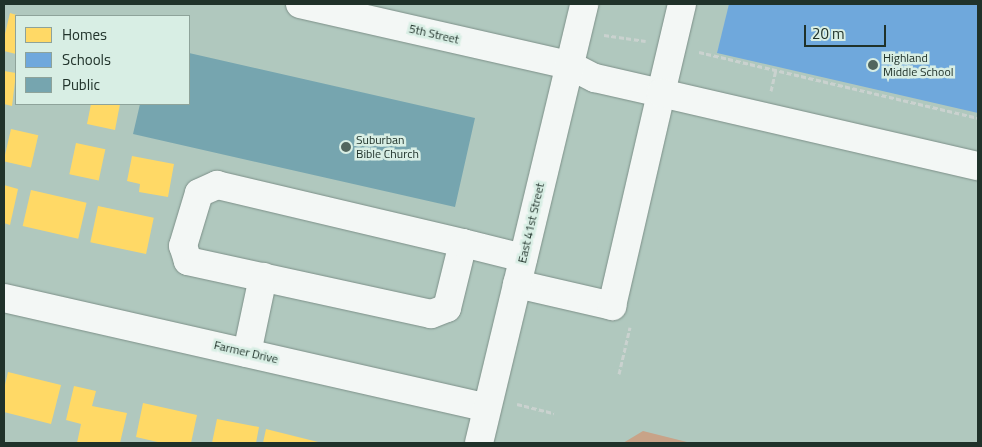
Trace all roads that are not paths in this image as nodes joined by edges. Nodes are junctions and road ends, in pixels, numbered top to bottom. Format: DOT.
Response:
graph roads {
  1 [pos="300,4"];
  2 [pos="584,4"];
  3 [pos="682,4"];
  4 [pos="569,65"];
  5 [pos="661,93"];
  6 [pos="978,166"];
  7 [pos="463,243"];
  8 [pos="523,258"];
  9 [pos="263,277"];
  10 [pos="517,284"];
  11 [pos="4,298"];
  12 [pos="247,352"];
  13 [pos="487,408"];
  14 [pos="479,443"];
  1 -- 4 [label="street, 5th Street"];
  2 -- 4 [label="street, East 41st Street"];
  3 -- 5 [label="street"];
  4 -- 5 [label="street, 5th Street"];
  4 -- 8 [label="street, East 41st Street"];
  5 -- 6 [label="street, 5th Street"];
  5 -- 10 [label="street"];
  7 -- 8 [label="street"];
  7 -- 9 [label="street"];
  7 -- 9 [label="street"];
  8 -- 10 [label="street, East 41st Street"];
  9 -- 12 [label="street"];
  10 -- 13 [label="street, East 41st Street"];
  11 -- 12 [label="street, Farmer Drive"];
  12 -- 13 [label="street, Farmer Drive"];
  13 -- 14 [label="street, East 41st Street"];
}
